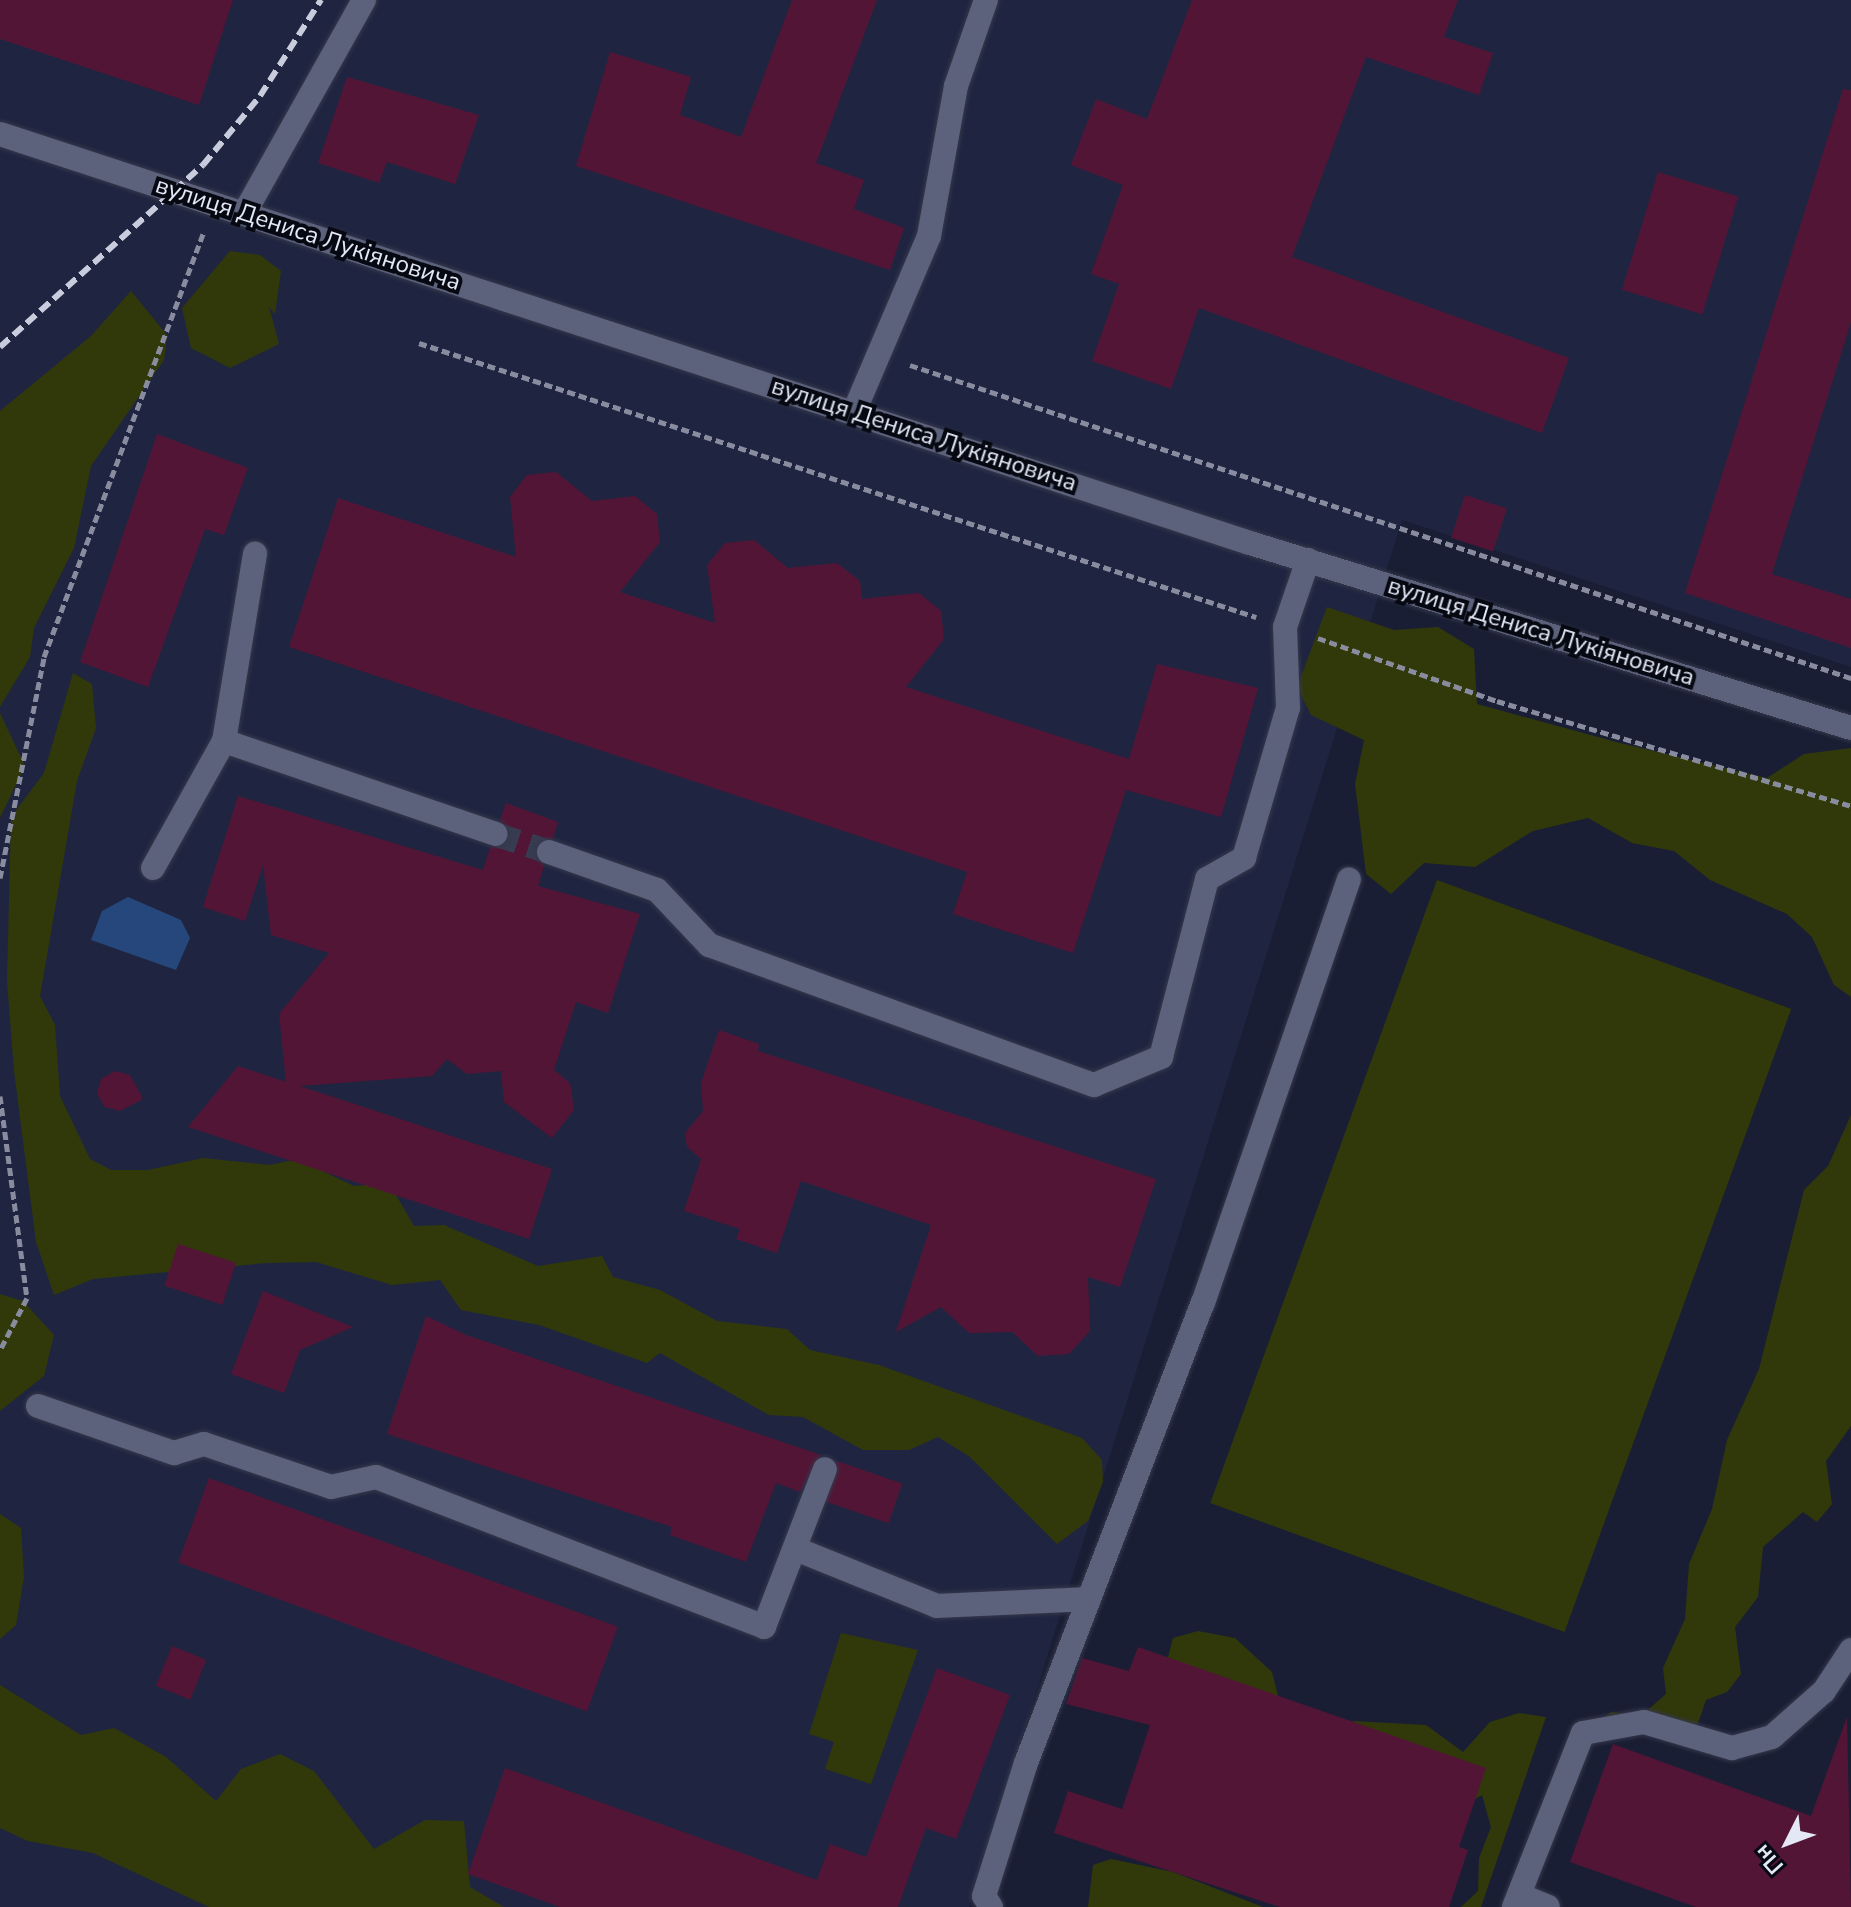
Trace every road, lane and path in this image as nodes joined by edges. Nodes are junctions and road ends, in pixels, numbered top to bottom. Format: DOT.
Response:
graph roads {
  1 [pos="364,0"];
  2 [pos="986,0"];
  3 [pos="0,134"];
  4 [pos="216,202"];
  5 [pos="245,212"];
  6 [pos="419,343"];
  7 [pos="878,355"];
  8 [pos="854,412"];
  9 [pos="255,554"];
  10 [pos="1308,560"];
  11 [pos="1285,627"];
  12 [pos="1851,678"];
  13 [pos="1851,728"];
  14 [pos="224,741"];
  15 [pos="1851,806"];
  16 [pos="495,834"];
  17 [pos="549,852"];
  18 [pos="153,868"];
  19 [pos="0,878"];
  20 [pos="1349,879"];
  21 [pos="0,1096"];
  22 [pos="0,1350"];
  23 [pos="38,1406"];
  24 [pos="825,1469"];
  25 [pos="796,1549"];
  26 [pos="1089,1599"];
  27 [pos="1851,1650"];
  28 [pos="1516,1901"];
  29 [pos="991,1907"];
  30 [pos="1548,1907"];
  1 -- 5 [label="street"];
  2 -- 7 [label="street"];
  3 -- 4 [label="street, вулиця Дениса Лукіяновича"];
  4 -- 5 [label="street, вулиця Дениса Лукіяновича"];
  4 -- 19 [label="path"];
  5 -- 8 [label="street, вулиця Дениса Лукіяновича"];
  6 -- 11 [label="path"];
  7 -- 8 [label="street"];
  7 -- 12 [label="path"];
  8 -- 10 [label="street, вулиця Дениса Лукіяновича"];
  9 -- 14 [label="street"];
  10 -- 11 [label="street"];
  10 -- 13 [label="street, вулиця Дениса Лукіяновича"];
  11 -- 15 [label="path"];
  11 -- 17 [label="street"];
  14 -- 16 [label="street"];
  14 -- 18 [label="street"];
  20 -- 26 [label="street"];
  21 -- 22 [label="path"];
  23 -- 25 [label="street"];
  24 -- 25 [label="street"];
  25 -- 26 [label="street"];
  26 -- 29 [label="street"];
  27 -- 28 [label="street"];
  28 -- 30 [label="street"];
}
